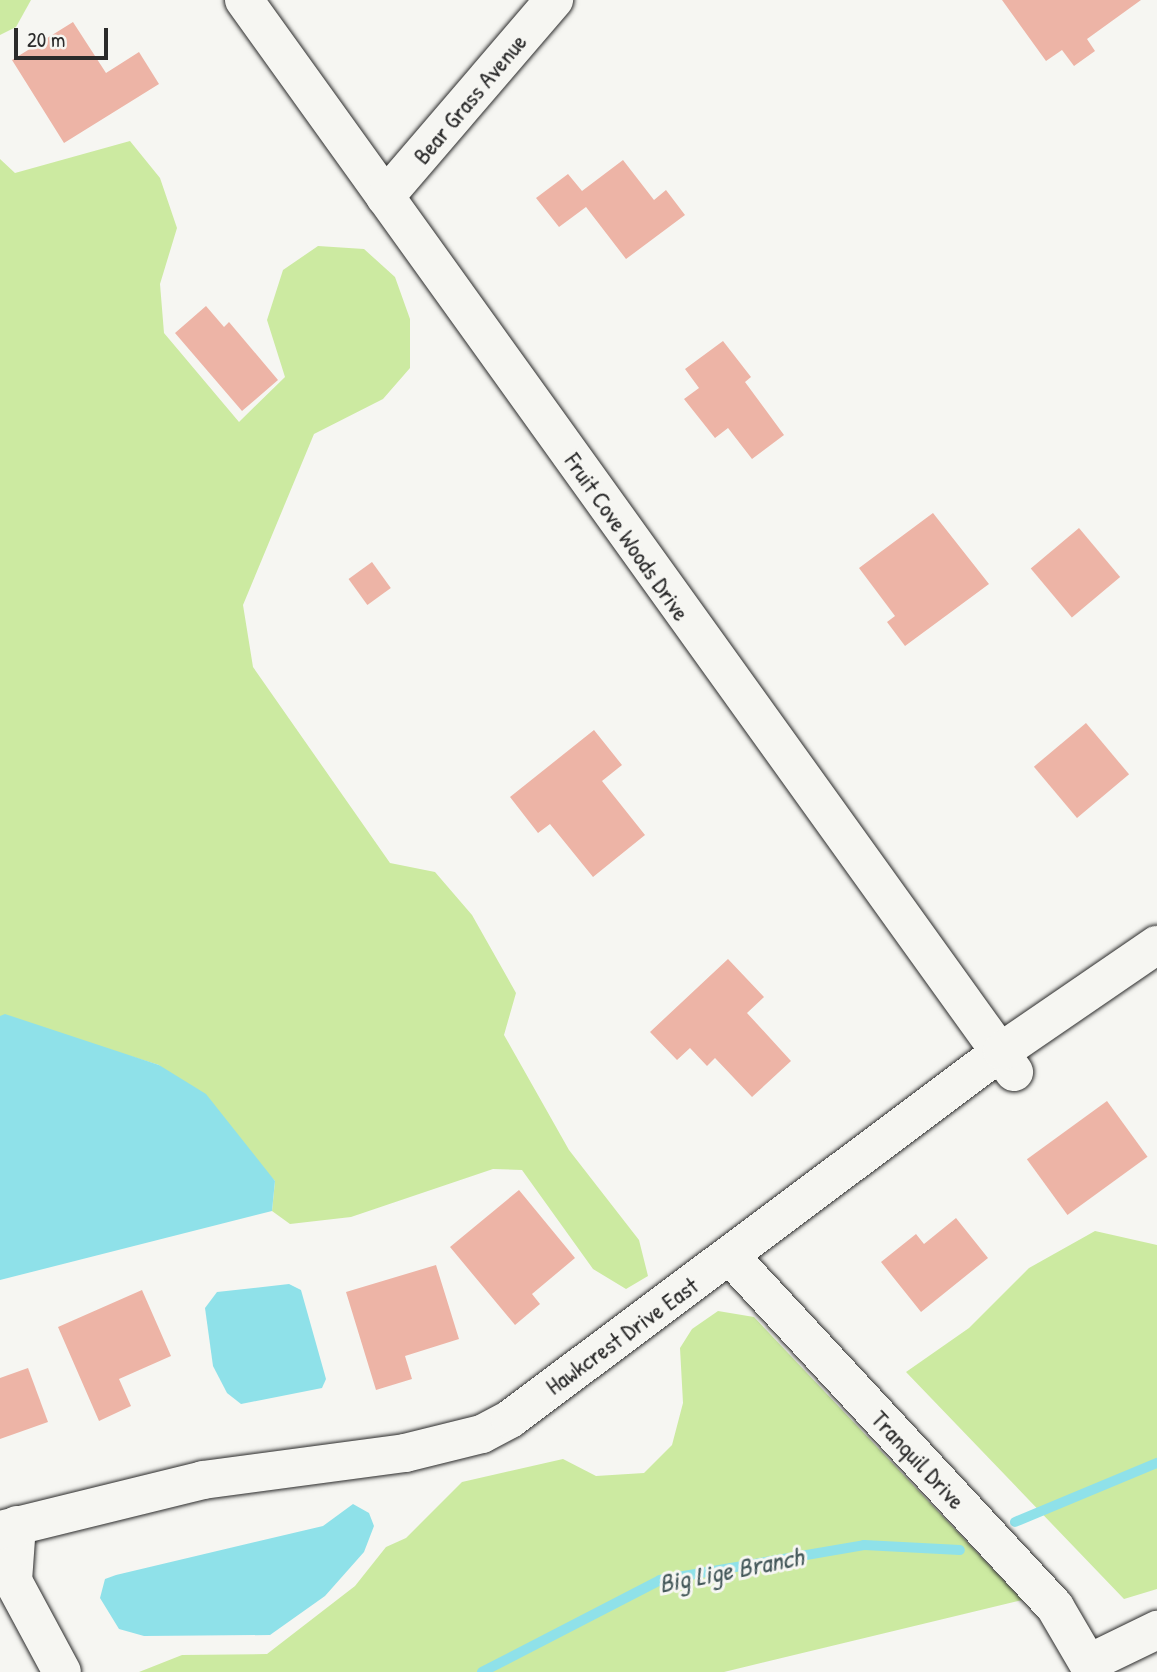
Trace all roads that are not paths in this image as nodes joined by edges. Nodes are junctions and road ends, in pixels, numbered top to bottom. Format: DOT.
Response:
graph roads {
  1 [pos="244,0"];
  2 [pos="554,0"];
  3 [pos="385,197"];
  4 [pos="1157,944"];
  5 [pos="1008,1061"];
  6 [pos="730,1256"];
  7 [pos="9,1527"];
  8 [pos="1157,1630"];
  9 [pos="1091,1667"];
  10 [pos="62,1672"];
  1 -- 3 [label="street, Fruit Cove Woods Drive"];
  2 -- 3 [label="street, Bear Grass Avenue"];
  3 -- 5 [label="street, Fruit Cove Woods Drive"];
  4 -- 5 [label="street, Hawkcrest Drive East"];
  5 -- 6 [label="street, Hawkcrest Drive East"];
  6 -- 7 [label="street, Hawkcrest Drive East"];
  6 -- 9 [label="street, Tranquil Drive"];
  7 -- 10 [label="street"];
  8 -- 9 [label="street"];
}
